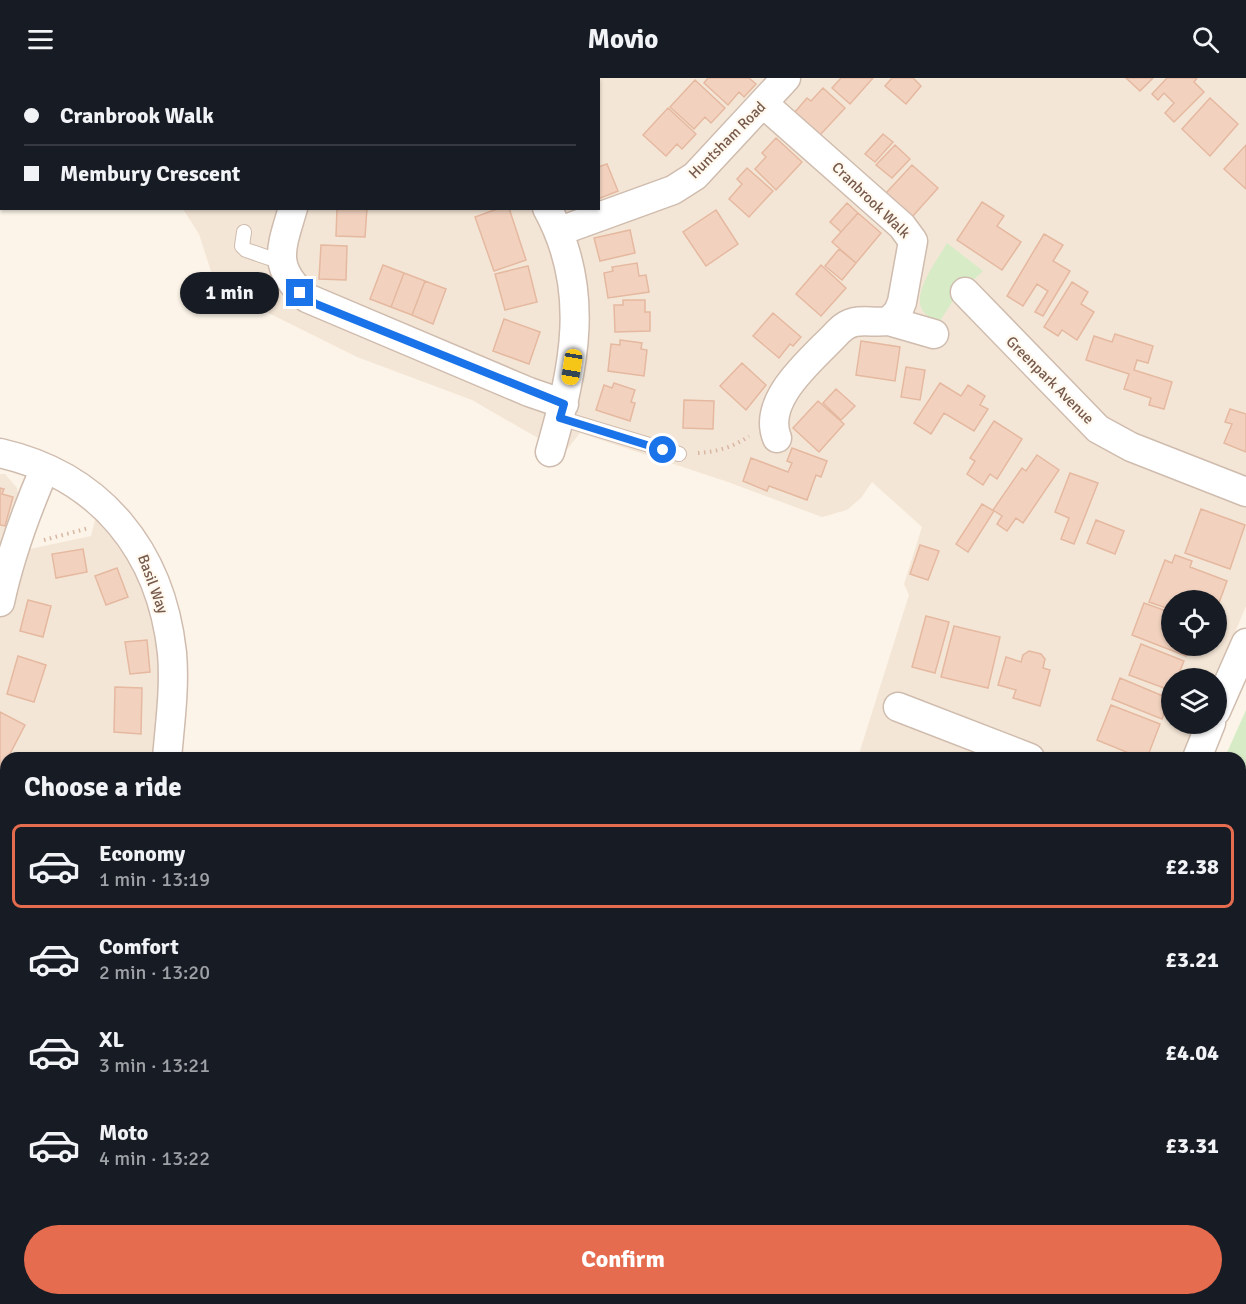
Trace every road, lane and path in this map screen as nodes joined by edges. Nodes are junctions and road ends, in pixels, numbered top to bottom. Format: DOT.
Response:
graph roads {
  1 [pos="786,78"];
  2 [pos="764,104"];
  3 [pos="600,208"];
  4 [pos="293,210"];
  5 [pos="593,210"];
  6 [pos="553,220"];
  7 [pos="244,232"];
  8 [pos="281,262"];
  9 [pos="965,292"];
  10 [pos="889,321"];
  11 [pos="934,334"];
  12 [pos="562,411"];
  13 [pos="775,428"];
  14 [pos="550,452"];
  15 [pos="0,453"];
  16 [pos="679,454"];
  17 [pos="45,468"];
  18 [pos="1246,492"];
  19 [pos="119,521"];
  20 [pos="14,547"];
  21 [pos="0,602"];
  22 [pos="1246,643"];
  23 [pos="1227,686"];
  24 [pos="898,707"];
  25 [pos="1207,734"];
  26 [pos="167,752"];
  27 [pos="1014,752"];
  28 [pos="1199,752"];
  1 -- 2 [label="street, Huntsham Road"];
  2 -- 3 [label="street, Huntsham Road"];
  2 -- 10 [label="street, Cranbrook Walk"];
  4 -- 8 [label="street"];
  5 -- 6 [label="street, Huntsham Road"];
  6 -- 12 [label="street"];
  7 -- 8 [label="lane"];
  8 -- 12 [label="street"];
  9 -- 18 [label="street, Greenpark Avenue"];
  10 -- 11 [label="street"];
  10 -- 13 [label="street"];
  12 -- 14 [label="street"];
  12 -- 16 [label="lane"];
  13 -- 16 [label="path"];
  15 -- 17 [label="street, Basil Way"];
  17 -- 19 [label="street, Basil Way"];
  17 -- 20 [label="street"];
  19 -- 20 [label="path"];
  19 -- 26 [label="street, Basil Way"];
  20 -- 21 [label="street"];
  22 -- 23 [label="street"];
  24 -- 27 [label="street"];
  25 -- 28 [label="street"];
}
